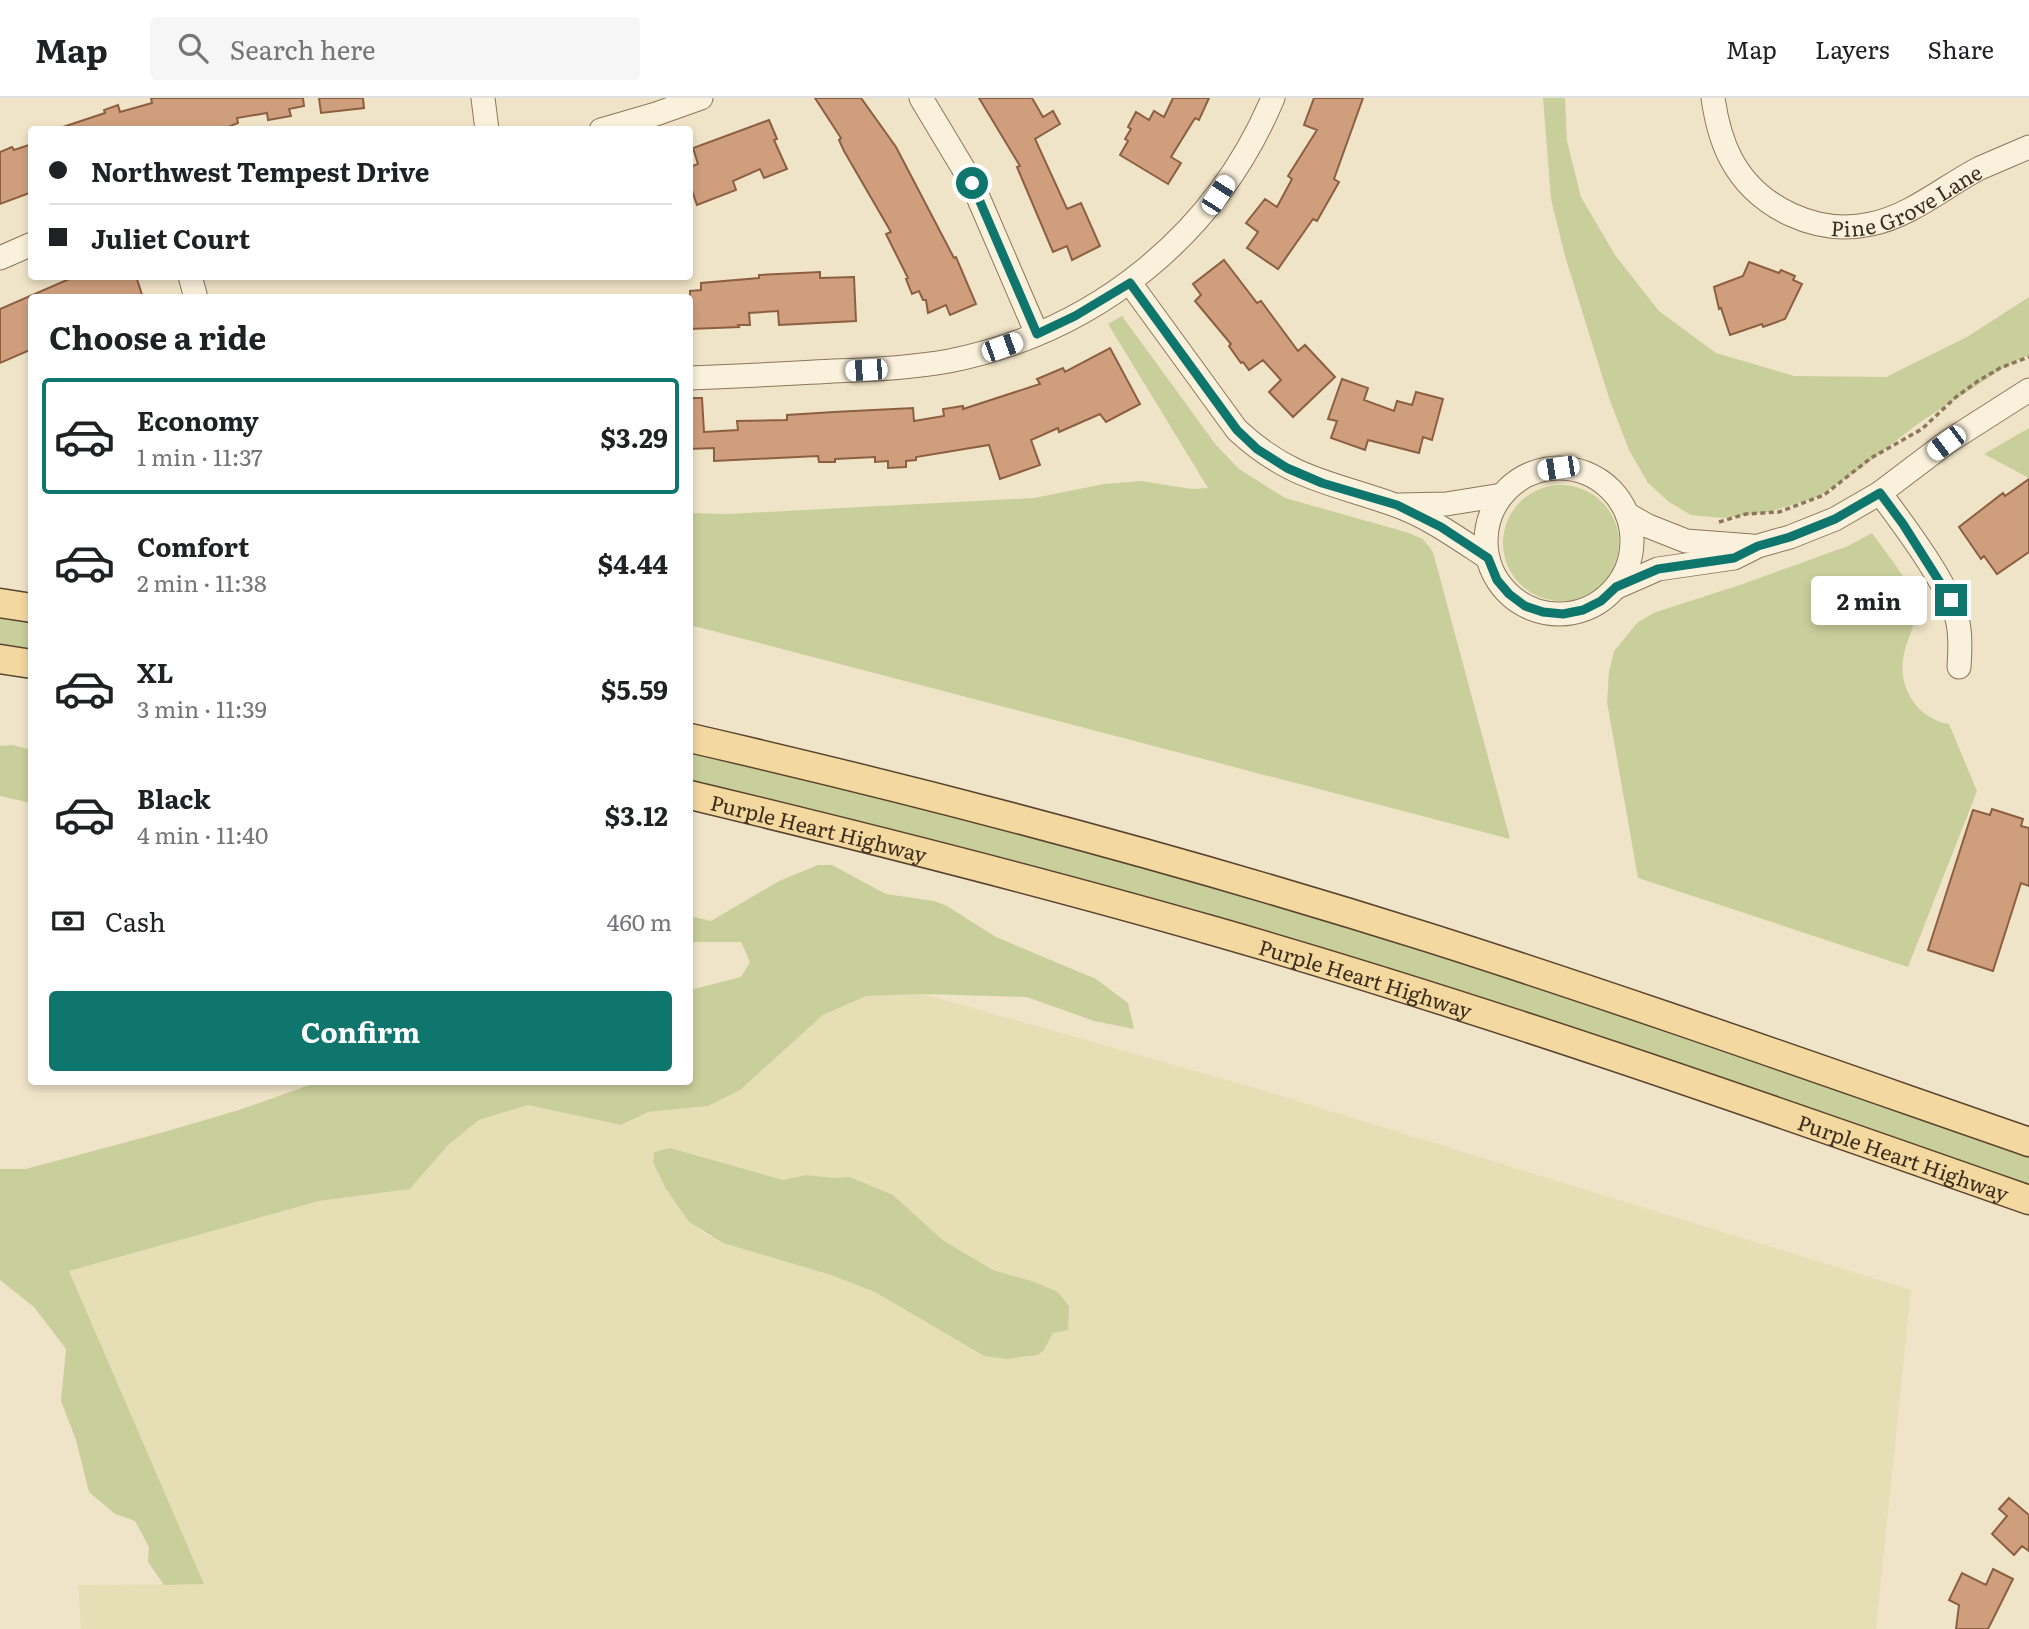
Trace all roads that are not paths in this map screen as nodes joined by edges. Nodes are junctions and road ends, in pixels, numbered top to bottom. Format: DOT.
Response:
graph roads {
  1 [pos="483,98"];
  2 [pos="701,98"];
  3 [pos="921,98"];
  4 [pos="1273,98"];
  5 [pos="1713,98"];
  6 [pos="486,126"];
  7 [pos="615,126"];
  8 [pos="2029,147"];
  9 [pos="28,246"];
  10 [pos="0,258"];
  11 [pos="1130,283"];
  12 [pos="1037,334"];
  13 [pos="693,378"];
  14 [pos="2029,390"];
  15 [pos="1880,493"];
  16 [pos="1502,495"];
  17 [pos="1397,505"];
  18 [pos="1627,514"];
  19 [pos="1758,546"];
  20 [pos="1488,558"];
  21 [pos="1616,587"];
  22 [pos="0,603"];
  23 [pos="28,606"];
  24 [pos="0,659"];
  25 [pos="28,663"];
  26 [pos="1959,667"];
  27 [pos="693,739"];
  28 [pos="693,796"];
  29 [pos="2029,1142"];
  30 [pos="2029,1200"];
  1 -- 6 [label="street"];
  2 -- 7 [label="street"];
  3 -- 12 [label="street"];
  4 -- 11 [label="street"];
  5 -- 8 [label="street, Pine Grove Lane"];
  9 -- 10 [label="street"];
  11 -- 12 [label="street"];
  11 -- 17 [label="street"];
  12 -- 13 [label="street"];
  14 -- 15 [label="street"];
  15 -- 19 [label="street"];
  15 -- 26 [label="street"];
  16 -- 17 [label="street"];
  16 -- 18 [label="street"];
  16 -- 20 [label="street"];
  17 -- 20 [label="street"];
  18 -- 19 [label="street"];
  18 -- 21 [label="street"];
  19 -- 21 [label="street"];
  20 -- 21 [label="street"];
  22 -- 23 [label="main road"];
  24 -- 25 [label="main road"];
  27 -- 29 [label="main road"];
  28 -- 30 [label="main road, Purple Heart Highway"];
}
